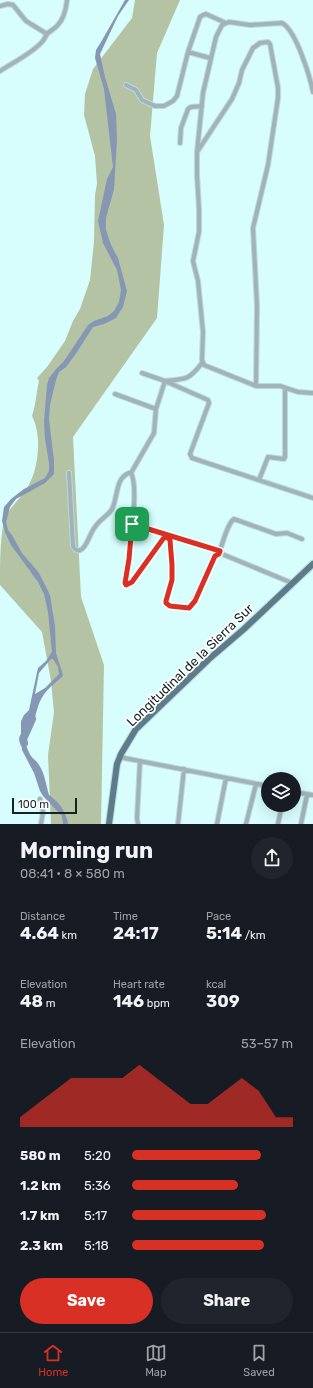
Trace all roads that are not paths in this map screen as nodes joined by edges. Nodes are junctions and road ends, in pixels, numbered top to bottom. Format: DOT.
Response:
graph roads {
  1 [pos="67,0"];
  2 [pos="0,6"];
  3 [pos="226,23"];
  4 [pos="47,34"];
  5 [pos="188,52"];
  6 [pos="210,58"];
  7 [pos="0,71"];
  8 [pos="126,85"];
  9 [pos="313,92"];
  10 [pos="202,106"];
  11 [pos="180,143"];
  12 [pos="197,152"];
  13 [pos="202,363"];
  14 [pos="142,373"];
  15 [pos="165,381"];
  16 [pos="256,386"];
  17 [pos="286,388"];
  18 [pos="313,393"];
  19 [pos="115,394"];
  20 [pos="156,408"];
  21 [pos="69,473"];
  22 [pos="131,473"];
  23 [pos="259,480"];
  24 [pos="313,498"];
  25 [pos="132,524"];
  26 [pos="302,539"];
  27 [pos="219,552"];
  28 [pos="313,564"];
  29 [pos="292,583"];
  30 [pos="119,757"];
  31 [pos="140,761"];
  32 [pos="184,769"];
  33 [pos="226,778"];
  34 [pos="256,784"];
  35 [pos="261,785"];
  36 [pos="301,793"];
  37 [pos="307,794"];
  38 [pos="313,795"];
  39 [pos="40,799"];
  40 [pos="281,812"];
  41 [pos="41,824"];
  42 [pos="109,824"];
  43 [pos="138,824"];
  44 [pos="178,824"];
  45 [pos="217,824"];
  46 [pos="246,824"];
  47 [pos="278,824"];
  48 [pos="301,824"];
  1 -- 4 [label="street"];
  2 -- 4 [label="street"];
  3 -- 5 [label="street"];
  3 -- 6 [label="street"];
  3 -- 9 [label="street"];
  4 -- 7 [label="street"];
  5 -- 6 [label="street"];
  5 -- 8 [label="street"];
  6 -- 10 [label="street"];
  10 -- 11 [label="street"];
  10 -- 12 [label="street"];
  12 -- 13 [label="street"];
  12 -- 16 [label="street"];
  13 -- 15 [label="street"];
  13 -- 16 [label="street"];
  14 -- 15 [label="street"];
  15 -- 20 [label="street"];
  15 -- 23 [label="street"];
  16 -- 17 [label="street"];
  17 -- 18 [label="street"];
  17 -- 23 [label="street"];
  19 -- 20 [label="street"];
  20 -- 22 [label="street"];
  21 -- 22 [label="street"];
  22 -- 25 [label="street"];
  23 -- 24 [label="street"];
  25 -- 27 [label="street"];
  25 -- 27 [label="street"];
  26 -- 27 [label="street"];
  27 -- 29 [label="street"];
  28 -- 29 [label="main road, Longitudinal de la Sierra Sur"];
  29 -- 30 [label="main road, Longitudinal de la Sierra Sur"];
  30 -- 31 [label="street"];
  30 -- 42 [label="main road, Longitudinal de la Sierra Sur"];
  31 -- 32 [label="street"];
  31 -- 43 [label="street"];
  32 -- 33 [label="street"];
  32 -- 44 [label="street"];
  33 -- 34 [label="street"];
  33 -- 45 [label="street"];
  34 -- 35 [label="street"];
  34 -- 46 [label="street"];
  36 -- 37 [label="street"];
  37 -- 38 [label="street"];
  37 -- 48 [label="street"];
  39 -- 41 [label="street"];
  40 -- 47 [label="street"];
}
